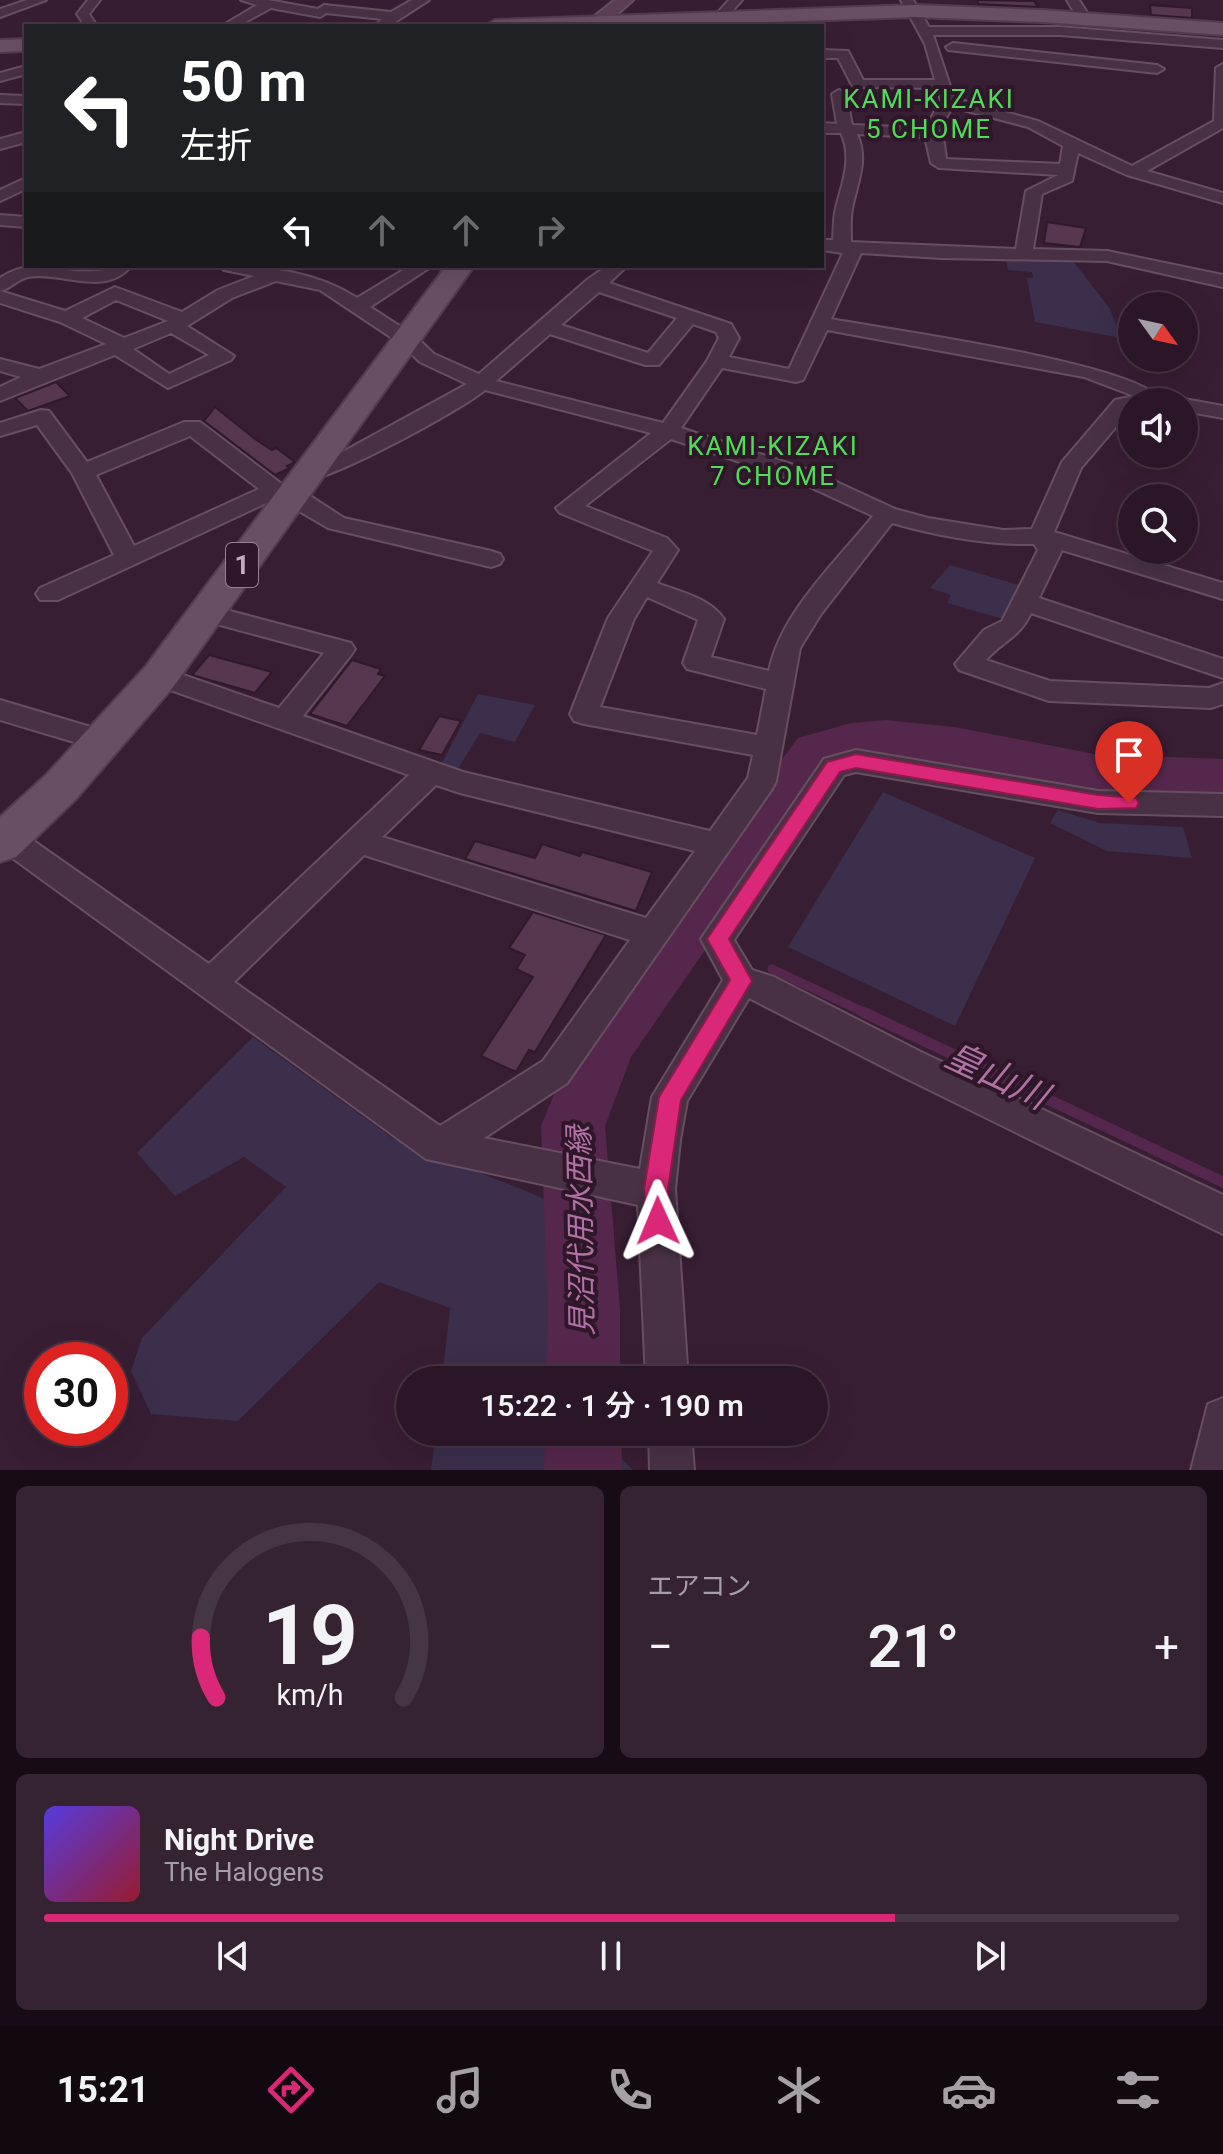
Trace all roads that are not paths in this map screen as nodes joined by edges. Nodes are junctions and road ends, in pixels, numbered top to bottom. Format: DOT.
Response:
graph roads {
  1 [pos="40,0"];
  2 [pos="94,0"];
  3 [pos="247,0"];
  4 [pos="423,0"];
  5 [pos="625,0"];
  6 [pos="736,0"];
  7 [pos="1073,0"];
  8 [pos="269,4"];
  9 [pos="911,6"];
  10 [pos="326,8"];
  11 [pos="0,13"];
  12 [pos="393,16"];
  13 [pos="1085,19"];
  14 [pos="721,22"];
  15 [pos="90,24"];
  16 [pos="232,24"];
  17 [pos="307,24"];
  18 [pos="383,24"];
  19 [pos="595,24"];
  20 [pos="1223,29"];
  21 [pos="923,31"];
  22 [pos="932,44"];
  23 [pos="1223,44"];
  24 [pos="24,45"];
  25 [pos="0,46"];
  26 [pos="824,54"];
  27 [pos="1223,68"];
  28 [pos="1157,69"];
  29 [pos="24,72"];
  30 [pos="1223,75"];
  31 [pos="2,76"];
  32 [pos="942,84"];
  33 [pos="839,94"];
  34 [pos="0,99"];
  35 [pos="948,101"];
  36 [pos="23,104"];
  37 [pos="1222,123"];
  38 [pos="824,128"];
  39 [pos="850,131"];
  40 [pos="930,133"];
  41 [pos="24,138"];
  42 [pos="0,144"];
  43 [pos="1071,144"];
  44 [pos="1068,169"];
  45 [pos="1133,172"];
  46 [pos="24,184"];
  47 [pos="0,196"];
  48 [pos="1223,198"];
  49 [pos="824,207"];
  50 [pos="843,212"];
  51 [pos="0,220"];
  52 [pos="24,222"];
  53 [pos="824,245"];
  54 [pos="848,248"];
  55 [pos="1024,252"];
  56 [pos="0,267"];
  57 [pos="24,268"];
  58 [pos="26,268"];
  59 [pos="119,268"];
  60 [pos="240,268"];
  61 [pos="420,268"];
  62 [pos="459,268"];
  63 [pos="615,268"];
  64 [pos="275,275"];
  65 [pos="1223,281"];
  66 [pos="594,284"];
  67 [pos="2,296"];
  68 [pos="358,306"];
  69 [pos="690,315"];
  70 [pos="67,318"];
  71 [pos="179,323"];
  72 [pos="820,323"];
  73 [pos="546,326"];
  74 [pos="408,340"];
  75 [pos="121,347"];
  76 [pos="717,361"];
  77 [pos="0,365"];
  78 [pos="40,376"];
  79 [pos="481,383"];
  80 [pos="1132,388"];
  81 [pos="0,395"];
  82 [pos="1198,408"];
  83 [pos="1118,409"];
  84 [pos="1223,412"];
  85 [pos="0,430"];
  86 [pos="668,431"];
  87 [pos="83,472"];
  88 [pos="291,487"];
  89 [pos="887,514"];
  90 [pos="1041,536"];
  91 [pos="128,558"];
  92 [pos="491,559"];
  93 [pos="645,587"];
  94 [pos="1223,591"];
  95 [pos="49,594"];
  96 [pos="1024,602"];
  97 [pos="207,613"];
  98 [pos="1223,669"];
  99 [pos="160,676"];
  100 [pos="781,683"];
  101 [pos="1223,693"];
  102 [pos="0,710"];
  103 [pos="284,721"];
  104 [pos="104,741"];
  105 [pos="768,747"];
  106 [pos="431,772"];
  107 [pos="1223,805"];
  108 [pos="4,841"];
  109 [pos="359,842"];
  110 [pos="717,845"];
  111 [pos="654,934"];
  112 [pos="741,981"];
  113 [pos="209,985"];
  114 [pos="439,1147"];
  115 [pos="639,1187"];
  116 [pos="1223,1215"];
  117 [pos="665,1366"];
  118 [pos="1223,1419"];
  119 [pos="671,1446"];
  120 [pos="672,1470"];
  121 [pos="1213,1470"];
  1 -- 11 [label="street"];
  2 -- 15 [label="street"];
  3 -- 8 [label="street"];
  4 -- 12 [label="street"];
  5 -- 19 [label="main road"];
  6 -- 14 [label="street"];
  7 -- 13 [label="street"];
  8 -- 10 [label="street"];
  8 -- 16 [label="street"];
  9 -- 13 [label="main road"];
  9 -- 14 [label="main road"];
  9 -- 21 [label="street"];
  10 -- 12 [label="street"];
  10 -- 17 [label="street"];
  12 -- 18 [label="street"];
  13 -- 20 [label="main road"];
  14 -- 19 [label="main road"];
  21 -- 22 [label="street"];
  21 -- 23 [label="street"];
  22 -- 28 [label="street"];
  22 -- 32 [label="street"];
  24 -- 25 [label="main road"];
  26 -- 32 [label="street"];
  27 -- 30 [label="street"];
  29 -- 31 [label="street"];
  30 -- 37 [label="street"];
  32 -- 35 [label="street"];
  33 -- 39 [label="street"];
  34 -- 36 [label="street"];
  35 -- 40 [label="street"];
  35 -- 43 [label="street"];
  37 -- 45 [label="street"];
  38 -- 39 [label="street"];
  39 -- 40 [label="street"];
  39 -- 50 [label="street"];
  40 -- 44 [label="street"];
  41 -- 42 [label="street"];
  43 -- 44 [label="street"];
  43 -- 45 [label="street"];
  44 -- 55 [label="street"];
  45 -- 48 [label="street"];
  46 -- 47 [label="street"];
  49 -- 50 [label="street"];
  50 -- 54 [label="street"];
  51 -- 52 [label="street"];
  53 -- 54 [label="street"];
  54 -- 55 [label="street"];
  54 -- 72 [label="street"];
  55 -- 65 [label="street"];
  56 -- 57 [label="street"];
  58 -- 59 [label="street"];
  58 -- 67 [label="street"];
  60 -- 64 [label="street"];
  61 -- 68 [label="street"];
  62 -- 74 [label="main road, 1"];
  63 -- 66 [label="street"];
  64 -- 68 [label="street"];
  64 -- 71 [label="street"];
  66 -- 69 [label="street"];
  66 -- 73 [label="street"];
  67 -- 70 [label="street"];
  68 -- 74 [label="street"];
  69 -- 73 [label="street"];
  69 -- 76 [label="street"];
  70 -- 71 [label="street"];
  70 -- 75 [label="street"];
  71 -- 75 [label="street"];
  71 -- 75 [label="street"];
  72 -- 76 [label="street"];
  72 -- 80 [label="street"];
  73 -- 79 [label="street"];
  74 -- 79 [label="street"];
  74 -- 88 [label="main road, 1"];
  75 -- 78 [label="street"];
  76 -- 86 [label="street"];
  77 -- 78 [label="street"];
  78 -- 81 [label="street"];
  79 -- 86 [label="street"];
  79 -- 88 [label="street"];
  82 -- 84 [label="street"];
  83 -- 90 [label="street"];
  85 -- 87 [label="street"];
  86 -- 89 [label="street"];
  86 -- 93 [label="street"];
  87 -- 88 [label="street"];
  87 -- 91 [label="street"];
  88 -- 91 [label="street"];
  88 -- 92 [label="street"];
  88 -- 97 [label="main road, 1"];
  89 -- 90 [label="street"];
  89 -- 100 [label="street"];
  90 -- 94 [label="street"];
  90 -- 96 [label="street"];
  91 -- 95 [label="street"];
  93 -- 100 [label="street"];
  93 -- 105 [label="street"];
  96 -- 98 [label="street"];
  96 -- 101 [label="street"];
  97 -- 99 [label="main road, 1"];
  97 -- 103 [label="street"];
  99 -- 103 [label="street"];
  99 -- 104 [label="main road, 1"];
  100 -- 105 [label="street"];
  102 -- 104 [label="street"];
  103 -- 106 [label="street"];
  104 -- 108 [label="main road, 1"];
  105 -- 110 [label="street"];
  106 -- 109 [label="street"];
  106 -- 110 [label="street"];
  107 -- 112 [label="street"];
  108 -- 113 [label="street"];
  109 -- 111 [label="street"];
  109 -- 113 [label="street"];
  110 -- 111 [label="street"];
  111 -- 114 [label="street"];
  112 -- 115 [label="street"];
  112 -- 116 [label="street"];
  113 -- 114 [label="street"];
  114 -- 115 [label="street"];
  115 -- 117 [label="street"];
  118 -- 121 [label="street"];
  119 -- 120 [label="street"];
}
